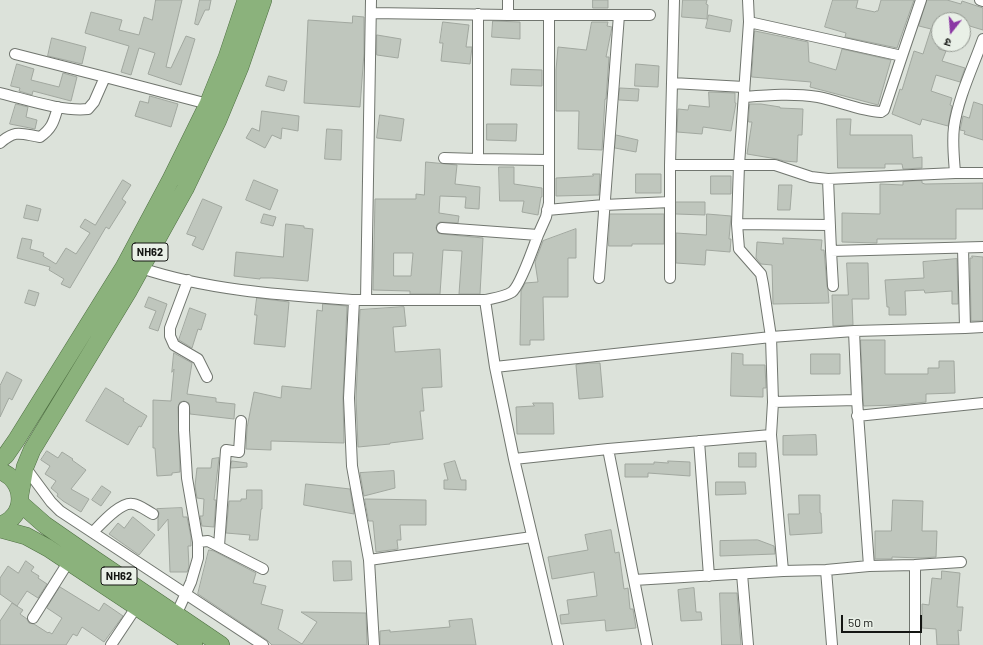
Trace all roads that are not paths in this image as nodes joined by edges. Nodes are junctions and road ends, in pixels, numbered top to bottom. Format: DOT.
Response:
graph roads {
  1 [pos="246,0"];
  2 [pos="263,0"];
  3 [pos="371,0"];
  4 [pos="508,0"];
  5 [pos="674,0"];
  6 [pos="748,0"];
  7 [pos="921,0"];
  8 [pos="371,13"];
  9 [pos="478,14"];
  10 [pos="508,15"];
  11 [pos="549,15"];
  12 [pos="619,15"];
  13 [pos="650,15"];
  14 [pos="749,22"];
  15 [pos="983,39"];
  16 [pos="15,54"];
  17 [pos="902,56"];
  18 [pos="105,77"];
  19 [pos="672,83"];
  20 [pos="744,92"];
  21 [pos="0,93"];
  22 [pos="208,104"];
  23 [pos="58,107"];
  24 [pos="0,143"];
  25 [pos="444,158"];
  26 [pos="478,159"];
  27 [pos="548,160"];
  28 [pos="670,165"];
  29 [pos="739,165"];
  30 [pos="955,173"];
  31 [pos="983,173"];
  32 [pos="828,179"];
  33 [pos="670,202"];
  34 [pos="604,205"];
  35 [pos="548,210"];
  36 [pos="737,224"];
  37 [pos="830,225"];
  38 [pos="442,228"];
  39 [pos="538,235"];
  40 [pos="983,247"];
  41 [pos="963,248"];
  42 [pos="831,251"];
  43 [pos="141,268"];
  44 [pos="598,278"];
  45 [pos="670,278"];
  46 [pos="188,280"];
  47 [pos="833,286"];
  48 [pos="354,300"];
  49 [pos="366,300"];
  50 [pos="485,300"];
  51 [pos="983,327"];
  52 [pos="965,328"];
  53 [pos="854,331"];
  54 [pos="771,337"];
  55 [pos="495,367"];
  56 [pos="207,377"];
  57 [pos="857,400"];
  58 [pos="773,402"];
  59 [pos="983,403"];
  60 [pos="184,407"];
  61 [pos="857,416"];
  62 [pos="241,421"];
  63 [pos="771,435"];
  64 [pos="699,441"];
  65 [pos="608,449"];
  66 [pos="514,459"];
  67 [pos="0,460"];
  68 [pos="25,467"];
  69 [pos="0,471"];
  70 [pos="20,499"];
  71 [pos="154,514"];
  72 [pos="0,525"];
  73 [pos="0,529"];
  74 [pos="93,532"];
  75 [pos="532,537"];
  76 [pos="198,542"];
  77 [pos="219,546"];
  78 [pos="369,560"];
  79 [pos="69,561"];
  80 [pos="961,562"];
  81 [pos="915,565"];
  82 [pos="869,566"];
  83 [pos="264,569"];
  84 [pos="826,570"];
  85 [pos="783,571"];
  86 [pos="742,574"];
  87 [pos="709,576"];
  88 [pos="634,580"];
  89 [pos="186,593"];
  90 [pos="137,606"];
  91 [pos="176,615"];
  92 [pos="33,618"];
  93 [pos="111,645"];
  94 [pos="194,645"];
  95 [pos="221,645"];
  96 [pos="262,645"];
  97 [pos="374,645"];
  98 [pos="558,645"];
  99 [pos="647,645"];
  100 [pos="748,645"];
  101 [pos="832,645"];
  102 [pos="915,645"];
  1 -- 22 [label="highway, NH62"];
  2 -- 43 [label="highway, NH62"];
  3 -- 8 [label="street"];
  4 -- 10 [label="street"];
  5 -- 19 [label="street"];
  6 -- 14 [label="street"];
  7 -- 17 [label="street"];
  8 -- 9 [label="street"];
  8 -- 49 [label="street"];
  9 -- 10 [label="street"];
  9 -- 26 [label="street"];
  10 -- 11 [label="street"];
  11 -- 12 [label="street"];
  11 -- 27 [label="street"];
  12 -- 13 [label="street"];
  12 -- 34 [label="street"];
  14 -- 17 [label="street"];
  14 -- 20 [label="street"];
  15 -- 30 [label="street"];
  16 -- 18 [label="street"];
  17 -- 20 [label="street"];
  18 -- 22 [label="street"];
  18 -- 23 [label="street"];
  19 -- 20 [label="street"];
  19 -- 28 [label="street"];
  20 -- 29 [label="street"];
  21 -- 23 [label="street"];
  22 -- 67 [label="highway, NH62"];
  23 -- 24 [label="street"];
  25 -- 26 [label="street"];
  26 -- 27 [label="street"];
  27 -- 35 [label="street"];
  28 -- 29 [label="street"];
  28 -- 33 [label="street"];
  29 -- 32 [label="street"];
  29 -- 36 [label="street"];
  30 -- 31 [label="street"];
  30 -- 32 [label="street"];
  32 -- 37 [label="street"];
  33 -- 34 [label="street"];
  33 -- 45 [label="street"];
  34 -- 35 [label="street"];
  34 -- 44 [label="street"];
  35 -- 39 [label="street"];
  36 -- 37 [label="street"];
  36 -- 54 [label="street"];
  37 -- 42 [label="street"];
  38 -- 39 [label="street"];
  39 -- 50 [label="street"];
  40 -- 41 [label="street"];
  41 -- 42 [label="street"];
  41 -- 52 [label="street"];
  42 -- 47 [label="street"];
  43 -- 46 [label="street"];
  43 -- 68 [label="highway, NH62"];
  46 -- 48 [label="street"];
  46 -- 56 [label="street"];
  48 -- 49 [label="street"];
  48 -- 78 [label="street"];
  49 -- 50 [label="street"];
  50 -- 55 [label="street"];
  51 -- 52 [label="street"];
  52 -- 53 [label="street"];
  53 -- 54 [label="street"];
  53 -- 57 [label="street"];
  54 -- 55 [label="street"];
  54 -- 58 [label="street"];
  55 -- 66 [label="street"];
  57 -- 58 [label="street"];
  57 -- 61 [label="street"];
  58 -- 63 [label="street"];
  59 -- 61 [label="street"];
  60 -- 76 [label="street"];
  61 -- 82 [label="street"];
  62 -- 77 [label="street"];
  63 -- 64 [label="street"];
  63 -- 85 [label="street"];
  64 -- 65 [label="street"];
  64 -- 87 [label="street"];
  65 -- 66 [label="street"];
  65 -- 88 [label="street"];
  66 -- 75 [label="street"];
  68 -- 70 [label="highway, NH62"];
  68 -- 74 [label="street"];
  69 -- 70 [label="highway, NH62"];
  70 -- 72 [label="highway, NH62"];
  70 -- 91 [label="highway, NH62"];
  71 -- 74 [label="street"];
  73 -- 79 [label="highway, NH62"];
  74 -- 89 [label="street"];
  75 -- 78 [label="street"];
  75 -- 98 [label="street"];
  76 -- 77 [label="street"];
  76 -- 89 [label="street"];
  77 -- 83 [label="street"];
  78 -- 97 [label="street"];
  79 -- 90 [label="highway, NH62"];
  79 -- 92 [label="street"];
  80 -- 81 [label="street"];
  81 -- 82 [label="street"];
  81 -- 102 [label="street"];
  82 -- 84 [label="street"];
  84 -- 85 [label="street"];
  84 -- 101 [label="street"];
  85 -- 86 [label="street"];
  86 -- 87 [label="street"];
  86 -- 100 [label="street"];
  87 -- 88 [label="street"];
  88 -- 99 [label="street"];
  89 -- 91 [label="street"];
  89 -- 96 [label="street"];
  90 -- 93 [label="street"];
  90 -- 94 [label="highway, NH62"];
  91 -- 95 [label="highway, NH62"];
}
